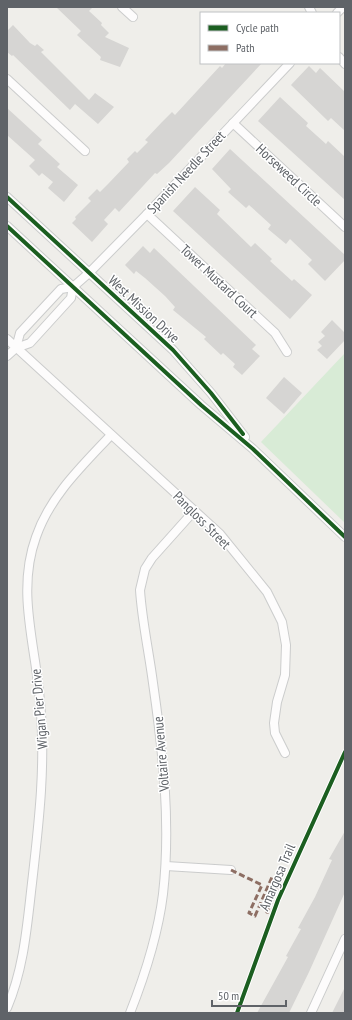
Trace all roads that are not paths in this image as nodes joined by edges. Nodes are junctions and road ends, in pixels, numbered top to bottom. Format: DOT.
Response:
graph roads {
  1 [pos="122,7"];
  2 [pos="133,17"];
  3 [pos="289,64"];
  4 [pos="7,78"];
  5 [pos="233,124"];
  6 [pos="85,151"];
  7 [pos="7,197"];
  8 [pos="147,214"];
  9 [pos="7,226"];
  10 [pos="345,227"];
  11 [pos="89,273"];
  12 [pos="73,287"];
  13 [pos="7,339"];
  14 [pos="16,348"];
  15 [pos="287,352"];
  16 [pos="7,356"];
  17 [pos="111,435"];
  18 [pos="253,449"];
  19 [pos="194,511"];
  20 [pos="345,536"];
  21 [pos="285,754"];
  22 [pos="166,866"];
  23 [pos="231,870"];
  24 [pos="345,939"];
  25 [pos="7,1008"];
  26 [pos="130,1013"];
  27 [pos="311,1013"];
  1 -- 2 [label="street"];
  3 -- 5 [label="street, Spanish Needle Street"];
  4 -- 6 [label="street"];
  5 -- 8 [label="street, Spanish Needle Street"];
  5 -- 10 [label="street, Horseweed Circle"];
  7 -- 11 [label="street, West Mission Drive"];
  8 -- 11 [label="street, Spanish Needle Street"];
  8 -- 15 [label="street, Tower Mustard Court"];
  9 -- 12 [label="street, West Mission Drive"];
  11 -- 12 [label="street, Spanish Needle Street"];
  11 -- 18 [label="street, West Mission Drive"];
  12 -- 14 [label="street"];
  12 -- 14 [label="street"];
  12 -- 18 [label="street, West Mission Drive"];
  13 -- 14 [label="street, Pangloss Street"];
  14 -- 16 [label="street"];
  14 -- 17 [label="street, Pangloss Street"];
  17 -- 19 [label="street, Pangloss Street"];
  17 -- 25 [label="street, Wigan Pier Drive"];
  18 -- 20 [label="street, West Mission Drive"];
  19 -- 21 [label="street, Pangloss Street"];
  19 -- 22 [label="street, Voltaire Avenue"];
  22 -- 23 [label="street"];
  22 -- 26 [label="street, Voltaire Avenue"];
  24 -- 27 [label="street"];
}
